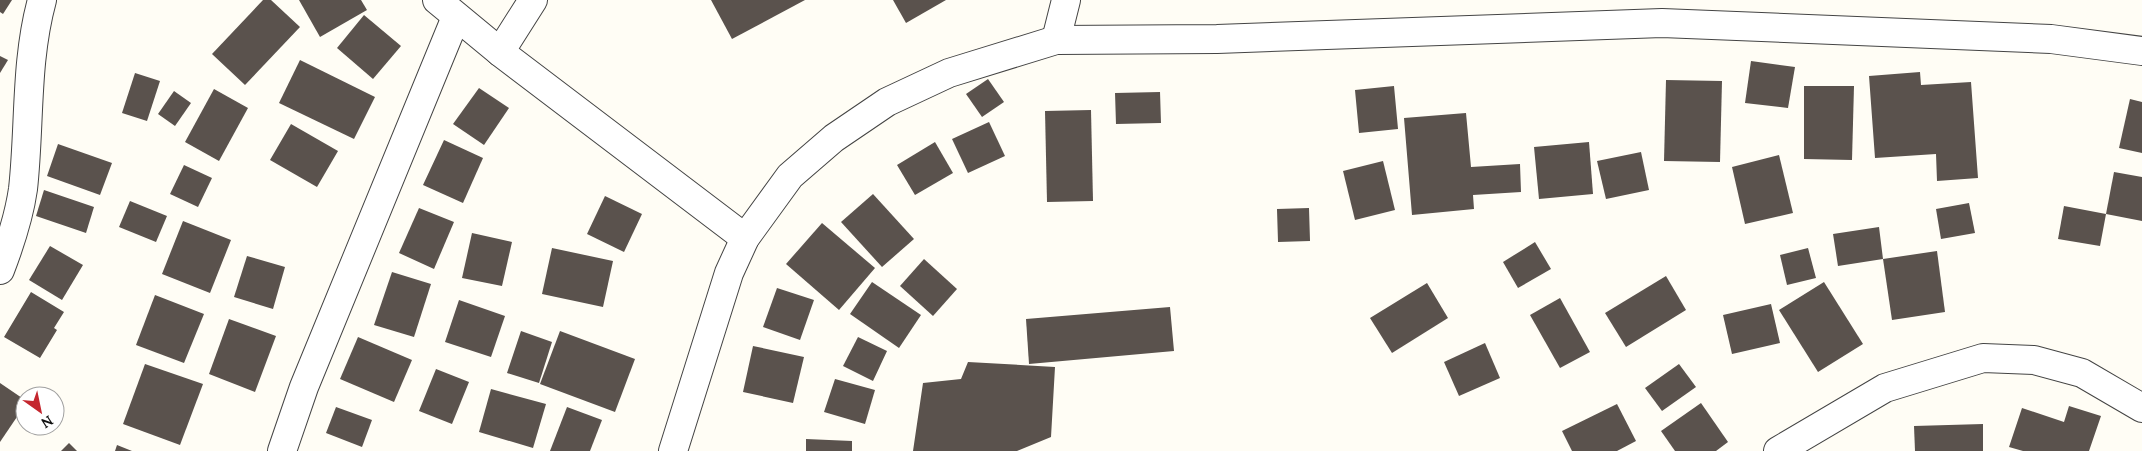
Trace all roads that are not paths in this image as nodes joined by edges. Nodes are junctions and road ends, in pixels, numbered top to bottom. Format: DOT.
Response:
graph roads {
  1 [pos="42,0"];
  2 [pos="533,0"];
  3 [pos="1066,0"];
  4 [pos="447,9"];
  5 [pos="1664,12"];
  6 [pos="1056,40"];
  7 [pos="2142,51"];
  8 [pos="500,52"];
  9 [pos="745,238"];
  10 [pos="0,270"];
  11 [pos="2142,408"];
  12 [pos="282,451"];
  13 [pos="673,451"];
  14 [pos="1778,451"];
  1 -- 10 [label="street"];
  2 -- 8 [label="street"];
  3 -- 6 [label="street"];
  4 -- 8 [label="street"];
  4 -- 12 [label="street"];
  5 -- 6 [label="street"];
  5 -- 7 [label="street"];
  6 -- 9 [label="street"];
  8 -- 9 [label="street"];
  9 -- 13 [label="street"];
  11 -- 14 [label="street"];
}
